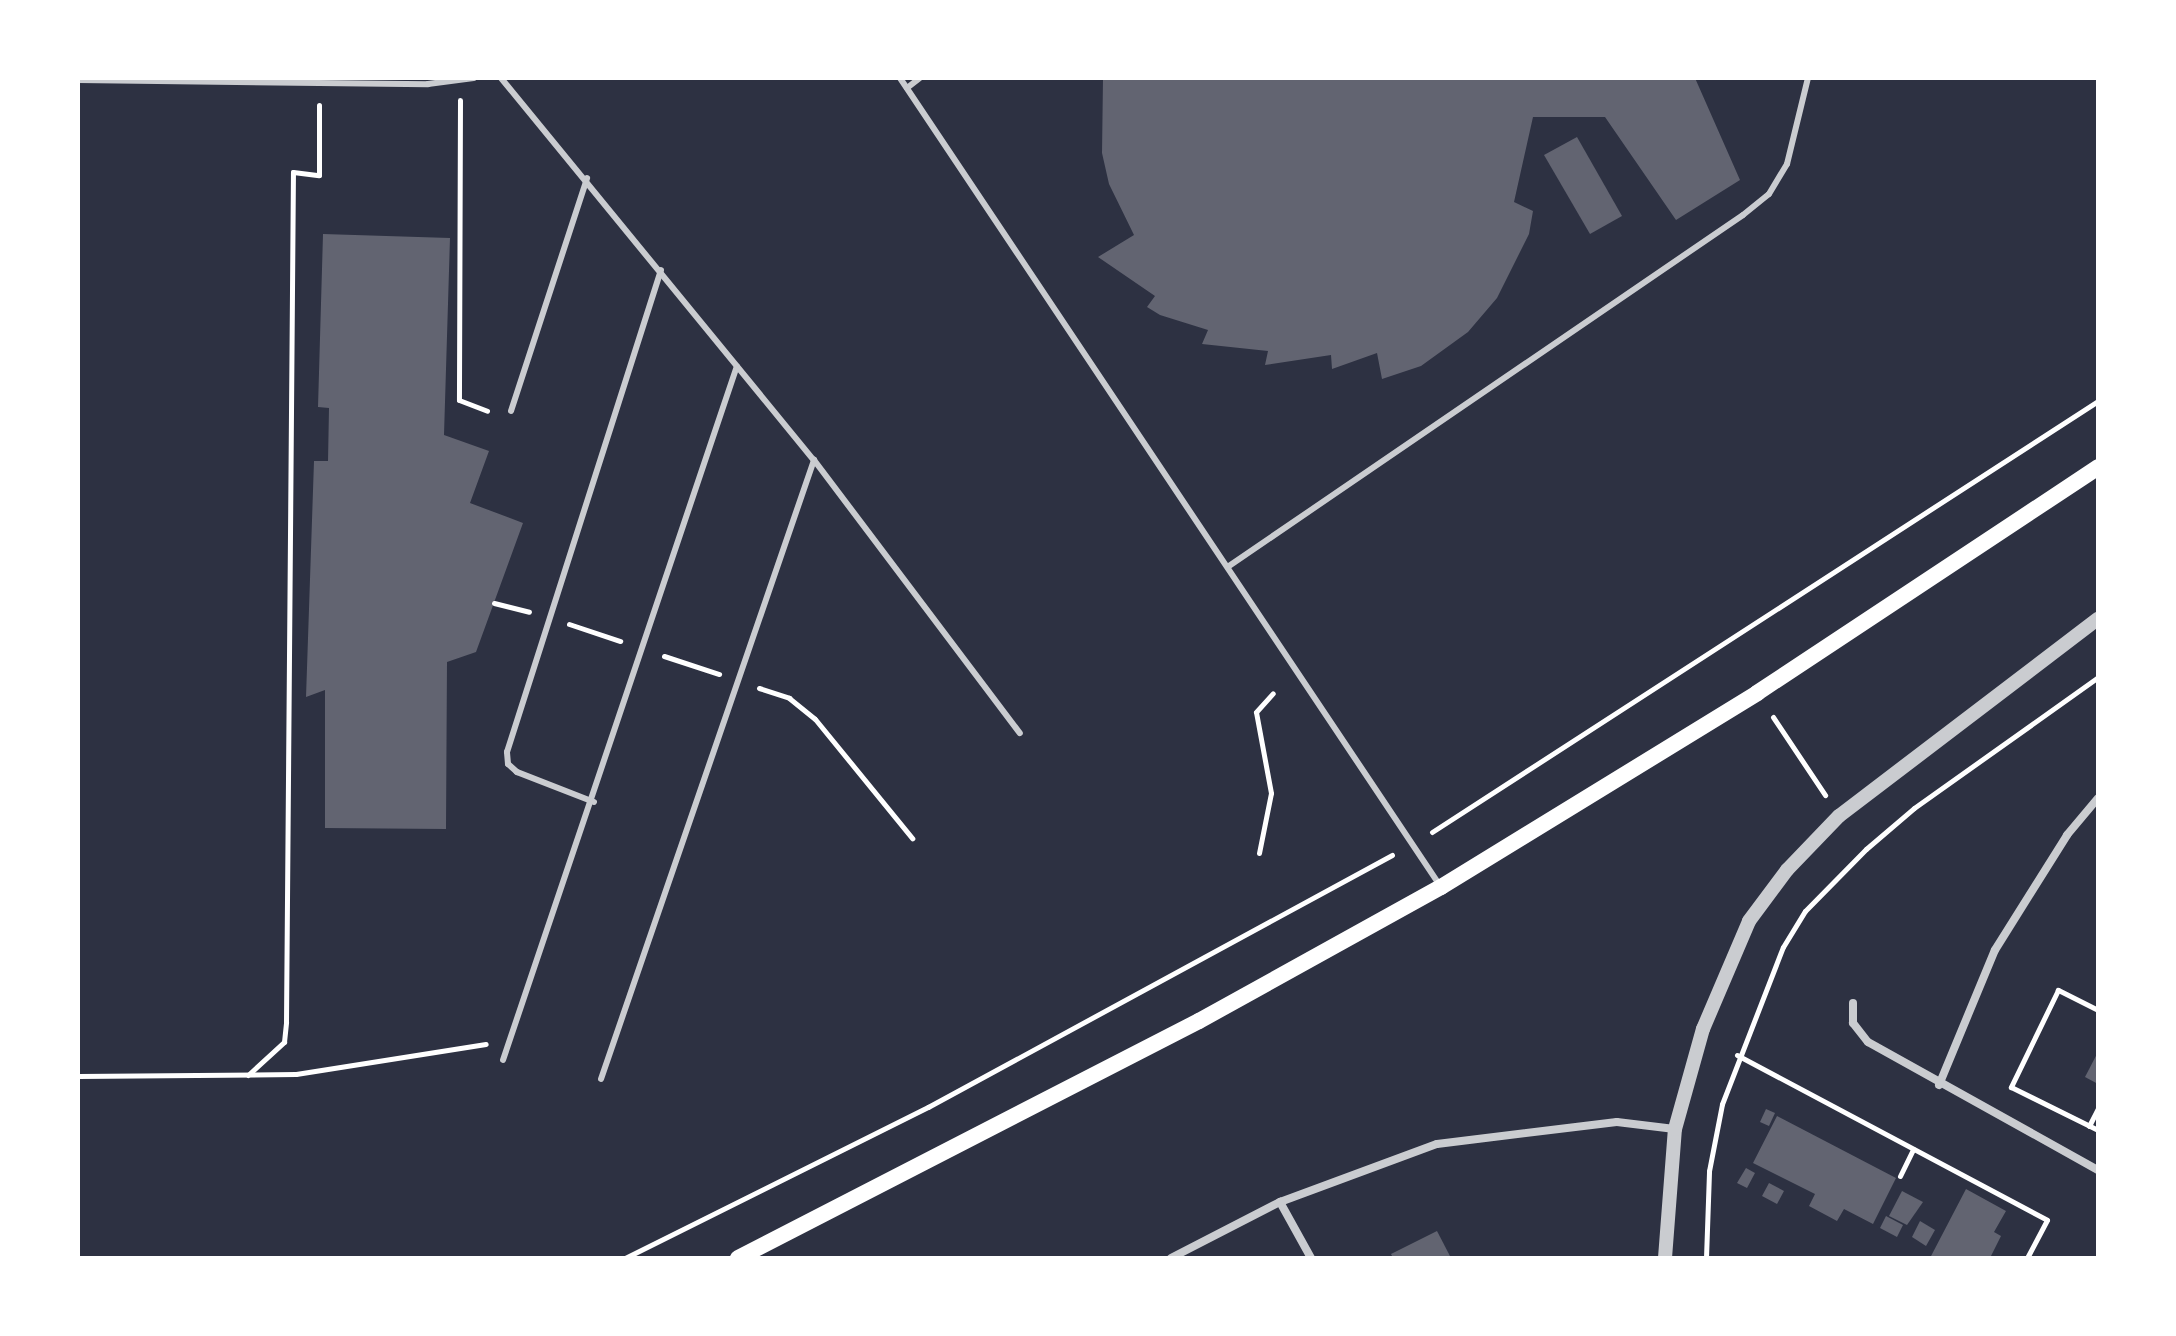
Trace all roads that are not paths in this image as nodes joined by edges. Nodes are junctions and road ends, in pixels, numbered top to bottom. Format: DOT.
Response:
graph roads {
  1 [pos="474,78"];
  2 [pos="501,78"];
  3 [pos="900,78"];
  4 [pos="920,78"];
  5 [pos="1808,78"];
  6 [pos="78,80"];
  7 [pos="907,88"];
  8 [pos="587,178"];
  9 [pos="661,270"];
  10 [pos="737,365"];
  11 [pos="511,411"];
  12 [pos="814,460"];
  13 [pos="2098,467"];
  14 [pos="1229,566"];
  15 [pos="2098,619"];
  16 [pos="1020,733"];
  17 [pos="2098,798"];
  18 [pos="594,802"];
  19 [pos="1441,887"];
  20 [pos="1853,1003"];
  21 [pos="503,1060"];
  22 [pos="601,1079"];
  23 [pos="1939,1085"];
  24 [pos="1675,1129"];
  25 [pos="2098,1170"];
  26 [pos="1280,1202"];
  27 [pos="738,1258"];
  28 [pos="1171,1258"];
  29 [pos="1311,1258"];
  30 [pos="1665,1258"];
  1 -- 6 [label="lane"];
  2 -- 8 [label="lane"];
  3 -- 7 [label="lane"];
  4 -- 7 [label="lane"];
  5 -- 14 [label="lane"];
  7 -- 14 [label="lane"];
  8 -- 9 [label="lane"];
  8 -- 11 [label="lane"];
  9 -- 10 [label="lane"];
  9 -- 18 [label="lane"];
  10 -- 12 [label="lane"];
  10 -- 18 [label="lane"];
  12 -- 16 [label="lane"];
  12 -- 22 [label="lane"];
  13 -- 19 [label="main road"];
  14 -- 19 [label="lane"];
  15 -- 24 [label="street"];
  17 -- 23 [label="street"];
  18 -- 21 [label="lane"];
  19 -- 27 [label="main road"];
  20 -- 23 [label="street"];
  23 -- 25 [label="street"];
  24 -- 26 [label="street"];
  24 -- 30 [label="street"];
  26 -- 28 [label="street"];
  26 -- 29 [label="street"];
}
